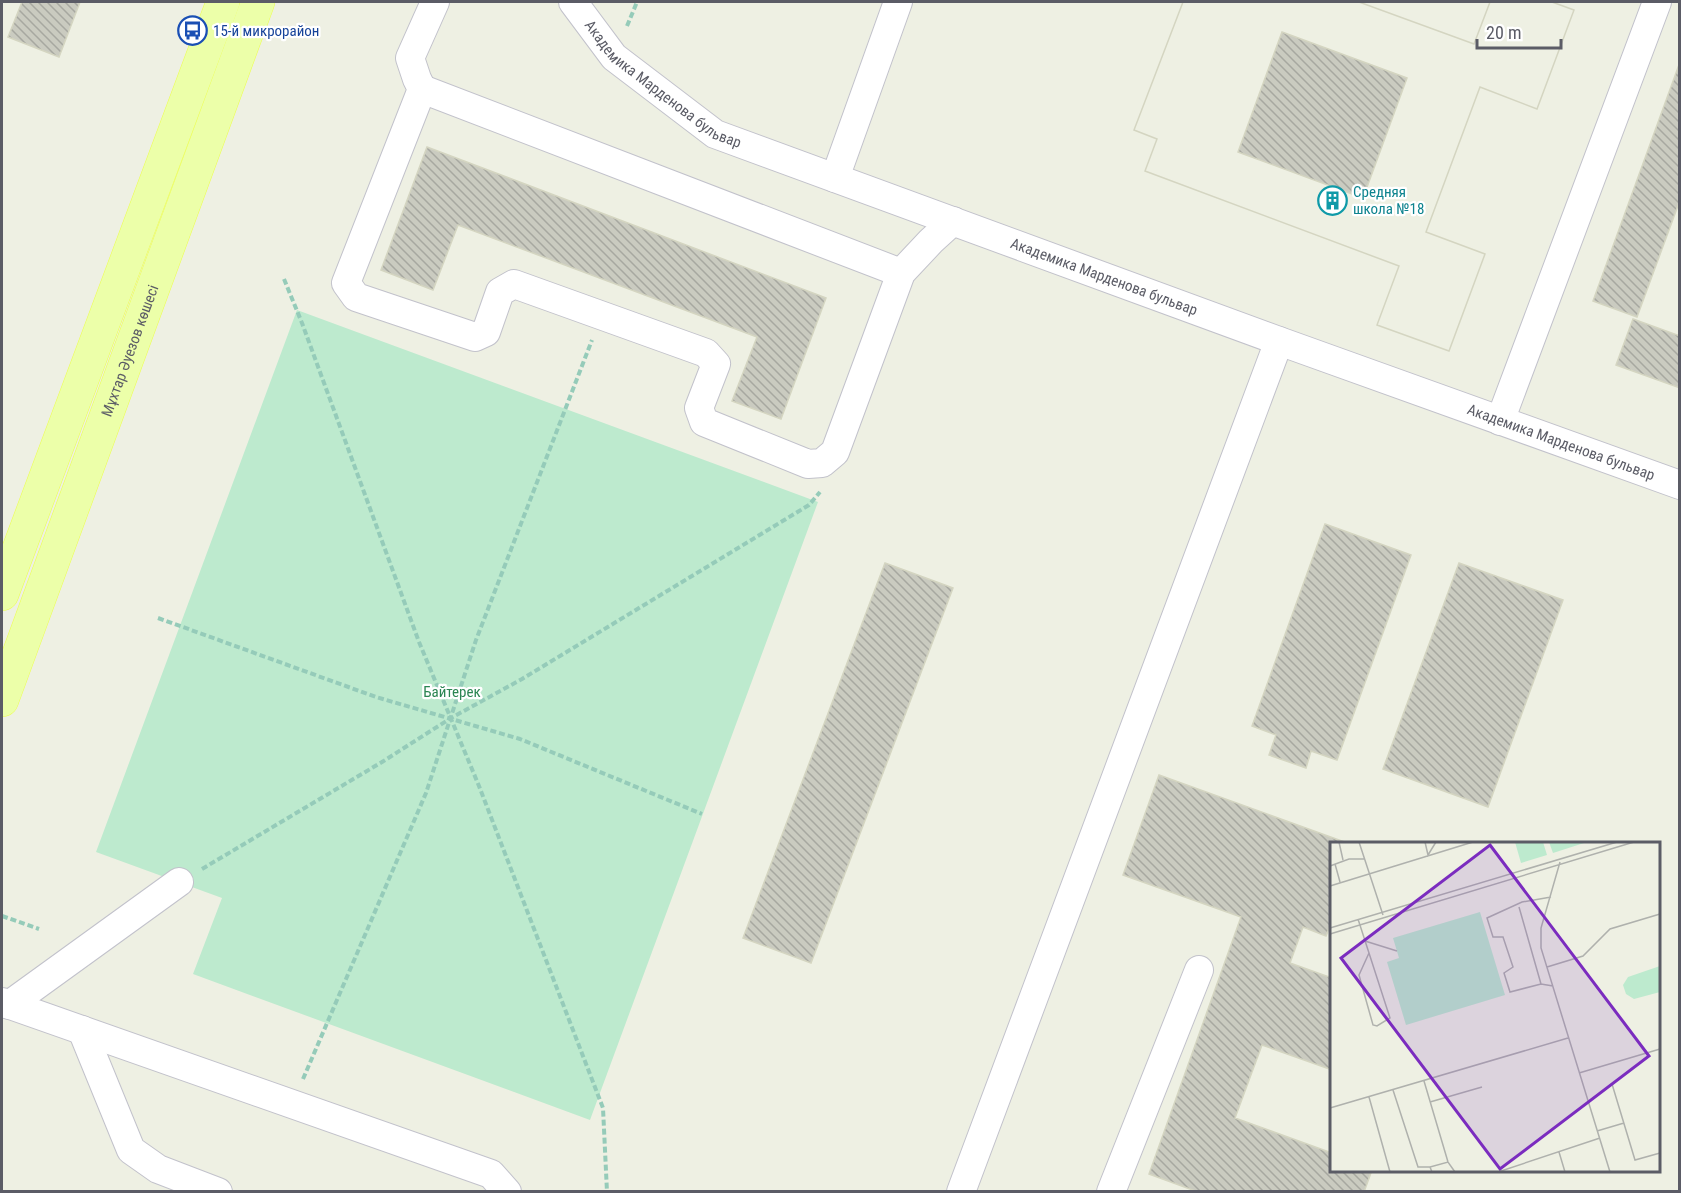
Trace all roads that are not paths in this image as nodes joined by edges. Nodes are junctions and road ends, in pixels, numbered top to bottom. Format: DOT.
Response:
graph roads {
  1 [pos="223,2"];
  2 [pos="258,2"];
  3 [pos="435,2"];
  4 [pos="573,2"];
  5 [pos="898,2"];
  6 [pos="1657,2"];
  7 [pos="422,89"];
  8 [pos="835,178"];
  9 [pos="953,221"];
  10 [pos="901,273"];
  11 [pos="1279,341"];
  12 [pos="1500,421"];
  13 [pos="1680,485"];
  14 [pos="2,594"];
  15 [pos="2,700"];
  16 [pos="179,882"];
  17 [pos="1199,970"];
  18 [pos="5,1004"];
  19 [pos="82,1030"];
  20 [pos="218,1191"];
  21 [pos="507,1191"];
  22 [pos="961,1191"];
  23 [pos="1111,1191"];
  1 -- 14 [label="main road"];
  2 -- 15 [label="main road, Мұхтар Әуезов көшесі"];
  3 -- 7 [label="street"];
  4 -- 8 [label="street, Академика Марденова бульвар"];
  5 -- 8 [label="street"];
  6 -- 12 [label="street"];
  7 -- 10 [label="street"];
  7 -- 10 [label="street"];
  8 -- 9 [label="street, Академика Марденова бульвар"];
  9 -- 10 [label="street"];
  9 -- 11 [label="street, Академика Марденова бульвар"];
  11 -- 12 [label="street, Академика Марденова бульвар"];
  11 -- 22 [label="street"];
  12 -- 13 [label="street, Академика Марденова бульвар"];
  16 -- 18 [label="street"];
  17 -- 23 [label="street"];
  18 -- 19 [label="street"];
  19 -- 20 [label="street"];
  19 -- 21 [label="street"];
}
